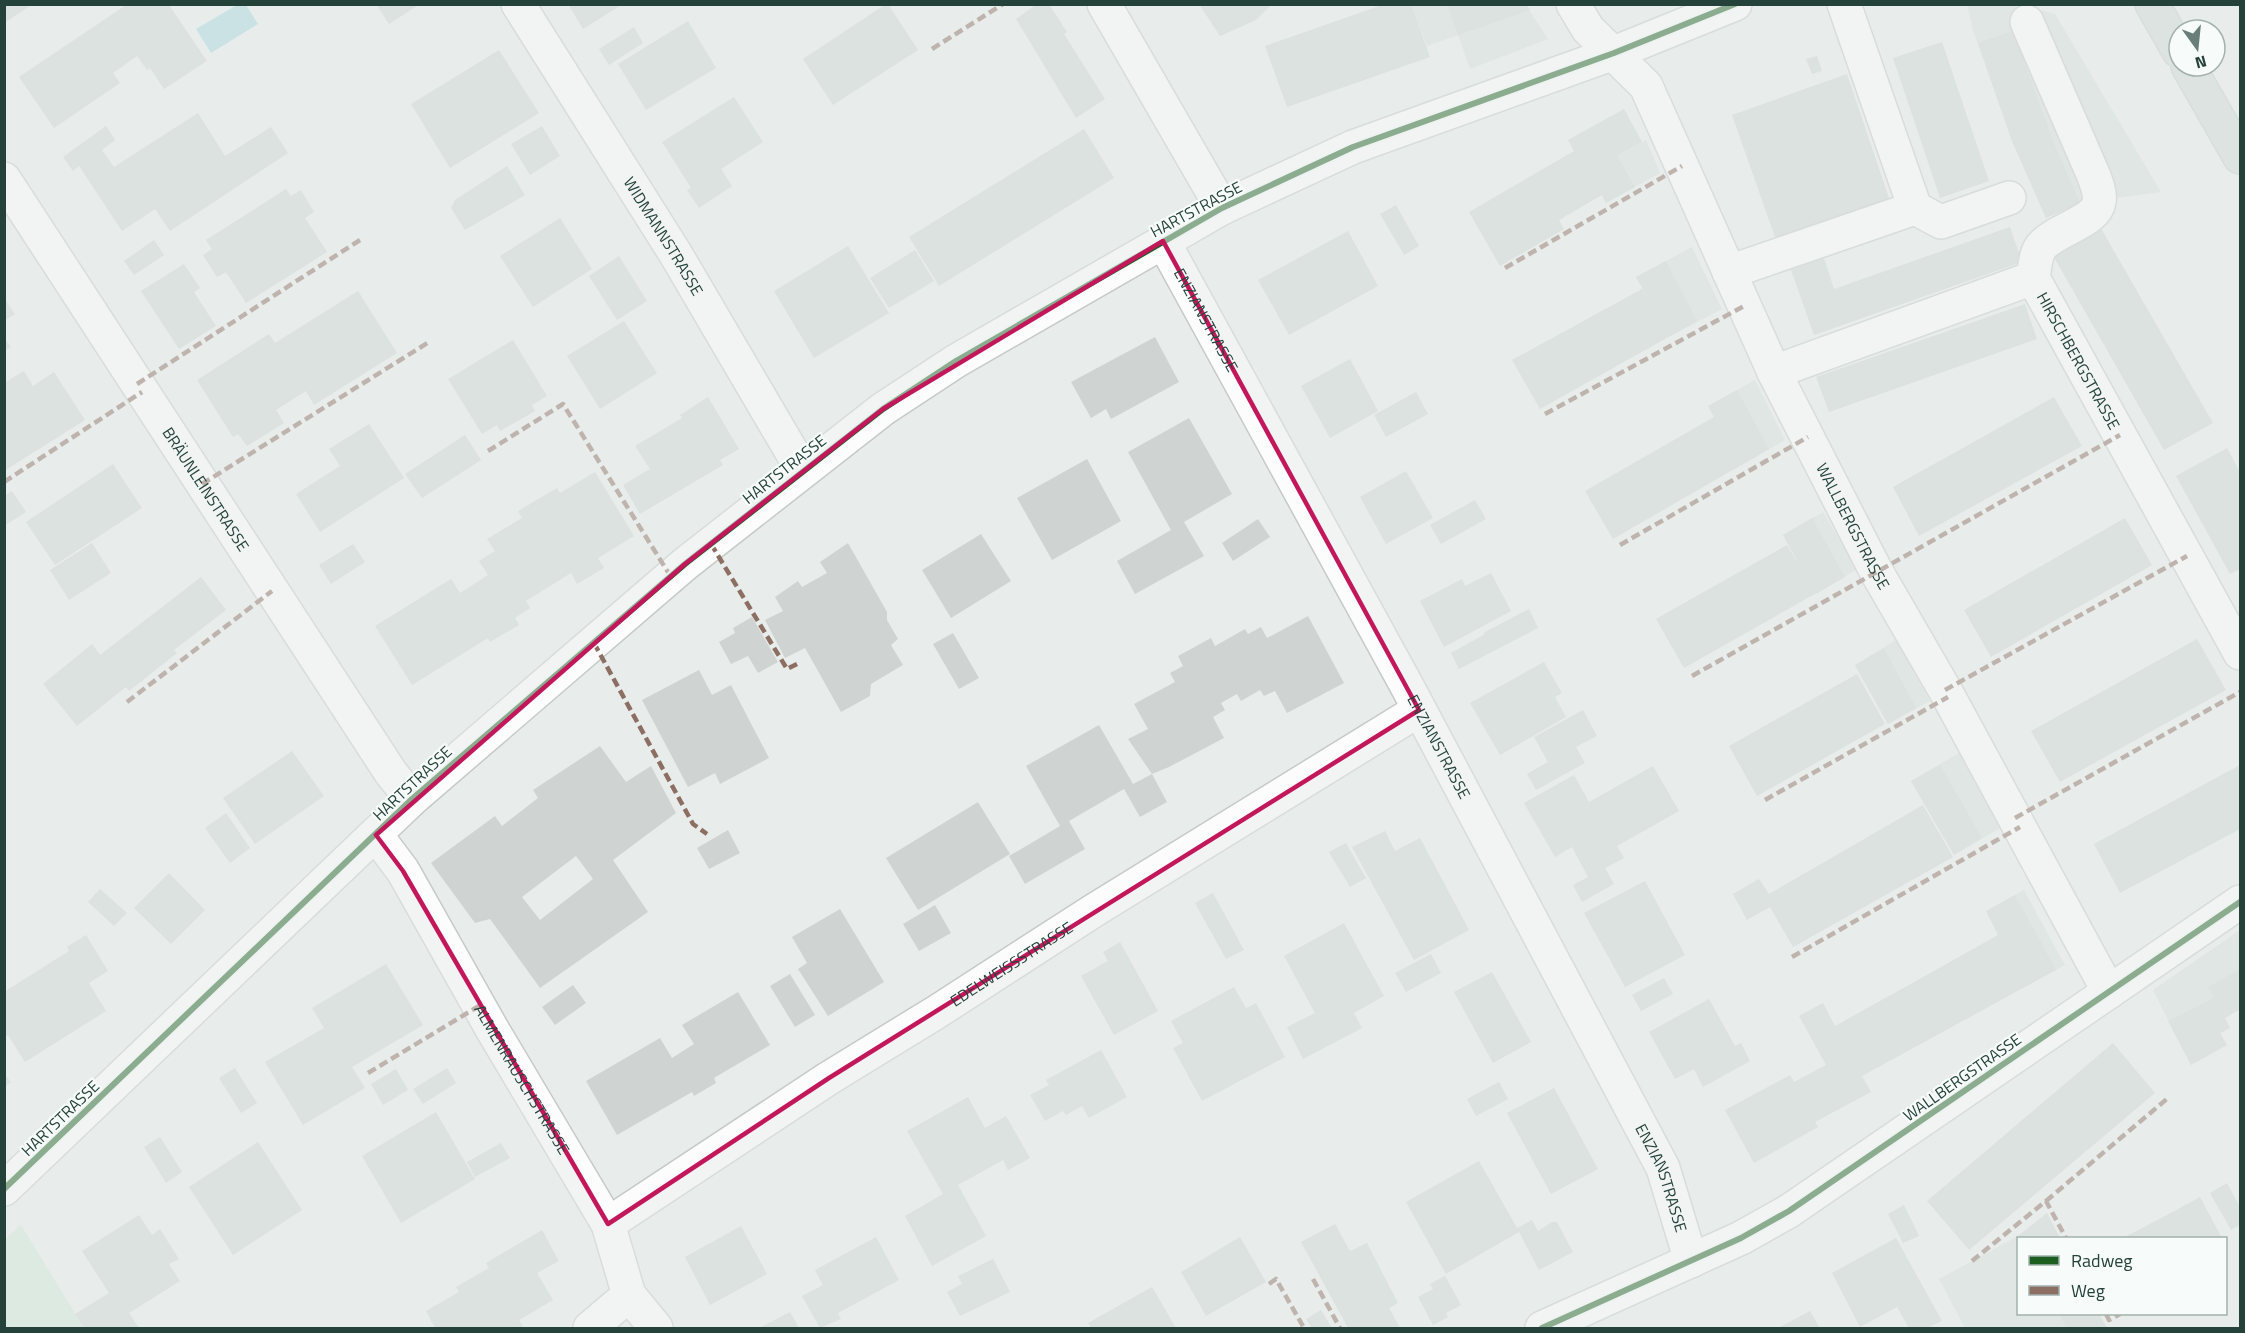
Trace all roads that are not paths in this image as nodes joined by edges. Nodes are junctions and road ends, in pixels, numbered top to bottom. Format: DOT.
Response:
graph roads {
  1 [pos="518,4"];
  2 [pos="1104,4"];
  3 [pos="1573,4"];
  4 [pos="1735,4"];
  5 [pos="1844,4"];
  6 [pos="2152,4"];
  7 [pos="2027,22"];
  8 [pos="2167,30"];
  9 [pos="1614,53"];
  10 [pos="2195,78"];
  11 [pos="2241,157"];
  12 [pos="4,179"];
  13 [pos="2009,198"];
  14 [pos="1222,208"];
  15 [pos="1915,208"];
  16 [pos="1163,241"];
  17 [pos="1729,272"];
  18 [pos="2033,278"];
  19 [pos="1774,372"];
  20 [pos="803,471"];
  21 [pos="2241,652"];
  22 [pos="1419,710"];
  23 [pos="412,799"];
  24 [pos="376,835"];
  25 [pos="2241,902"];
  26 [pos="2109,992"];
  27 [pos="4,1189"];
  28 [pos="608,1224"];
  29 [pos="1692,1261"];
  30 [pos="628,1295"];
  31 [pos="590,1329"];
  32 [pos="656,1329"];
  33 [pos="1542,1329"];
  1 -- 20 [label="street, WIDMANNSTRASSE"];
  2 -- 14 [label="street"];
  3 -- 9 [label="street, WALLBERGSTRASSE"];
  4 -- 9 [label="street, HARTSTRASSE"];
  5 -- 15 [label="street"];
  6 -- 8 [label="main road"];
  7 -- 18 [label="street"];
  9 -- 14 [label="street, HARTSTRASSE"];
  9 -- 17 [label="street, WALLBERGSTRASSE"];
  10 -- 11 [label="main road"];
  12 -- 23 [label="street, BRÄUNLEINSTRASSE"];
  13 -- 15 [label="street"];
  14 -- 16 [label="street, HARTSTRASSE"];
  15 -- 17 [label="street"];
  16 -- 20 [label="street, HARTSTRASSE"];
  16 -- 22 [label="street, ENZIANSTRASSE"];
  17 -- 19 [label="street, WALLBERGSTRASSE"];
  18 -- 19 [label="street, HIRSCHBERGSTRASSE"];
  18 -- 21 [label="street, HIRSCHBERGSTRASSE"];
  19 -- 26 [label="street, WALLBERGSTRASSE"];
  20 -- 23 [label="street, HARTSTRASSE"];
  22 -- 28 [label="street, EDELWEISSSTRASSE"];
  22 -- 29 [label="street, ENZIANSTRASSE"];
  23 -- 24 [label="street, HARTSTRASSE"];
  24 -- 27 [label="street, HARTSTRASSE"];
  24 -- 28 [label="street, ALMENRAUSCHSTRASSE"];
  25 -- 26 [label="street, WALLBERGSTRASSE"];
  26 -- 29 [label="street, WALLBERGSTRASSE"];
  28 -- 30 [label="street, ALMENRAUSCHSTRASSE"];
  29 -- 33 [label="street, WALLBERGSTRASSE"];
  30 -- 31 [label="street"];
  30 -- 32 [label="street, ALMENRAUSCHSTRASSE"];
}
